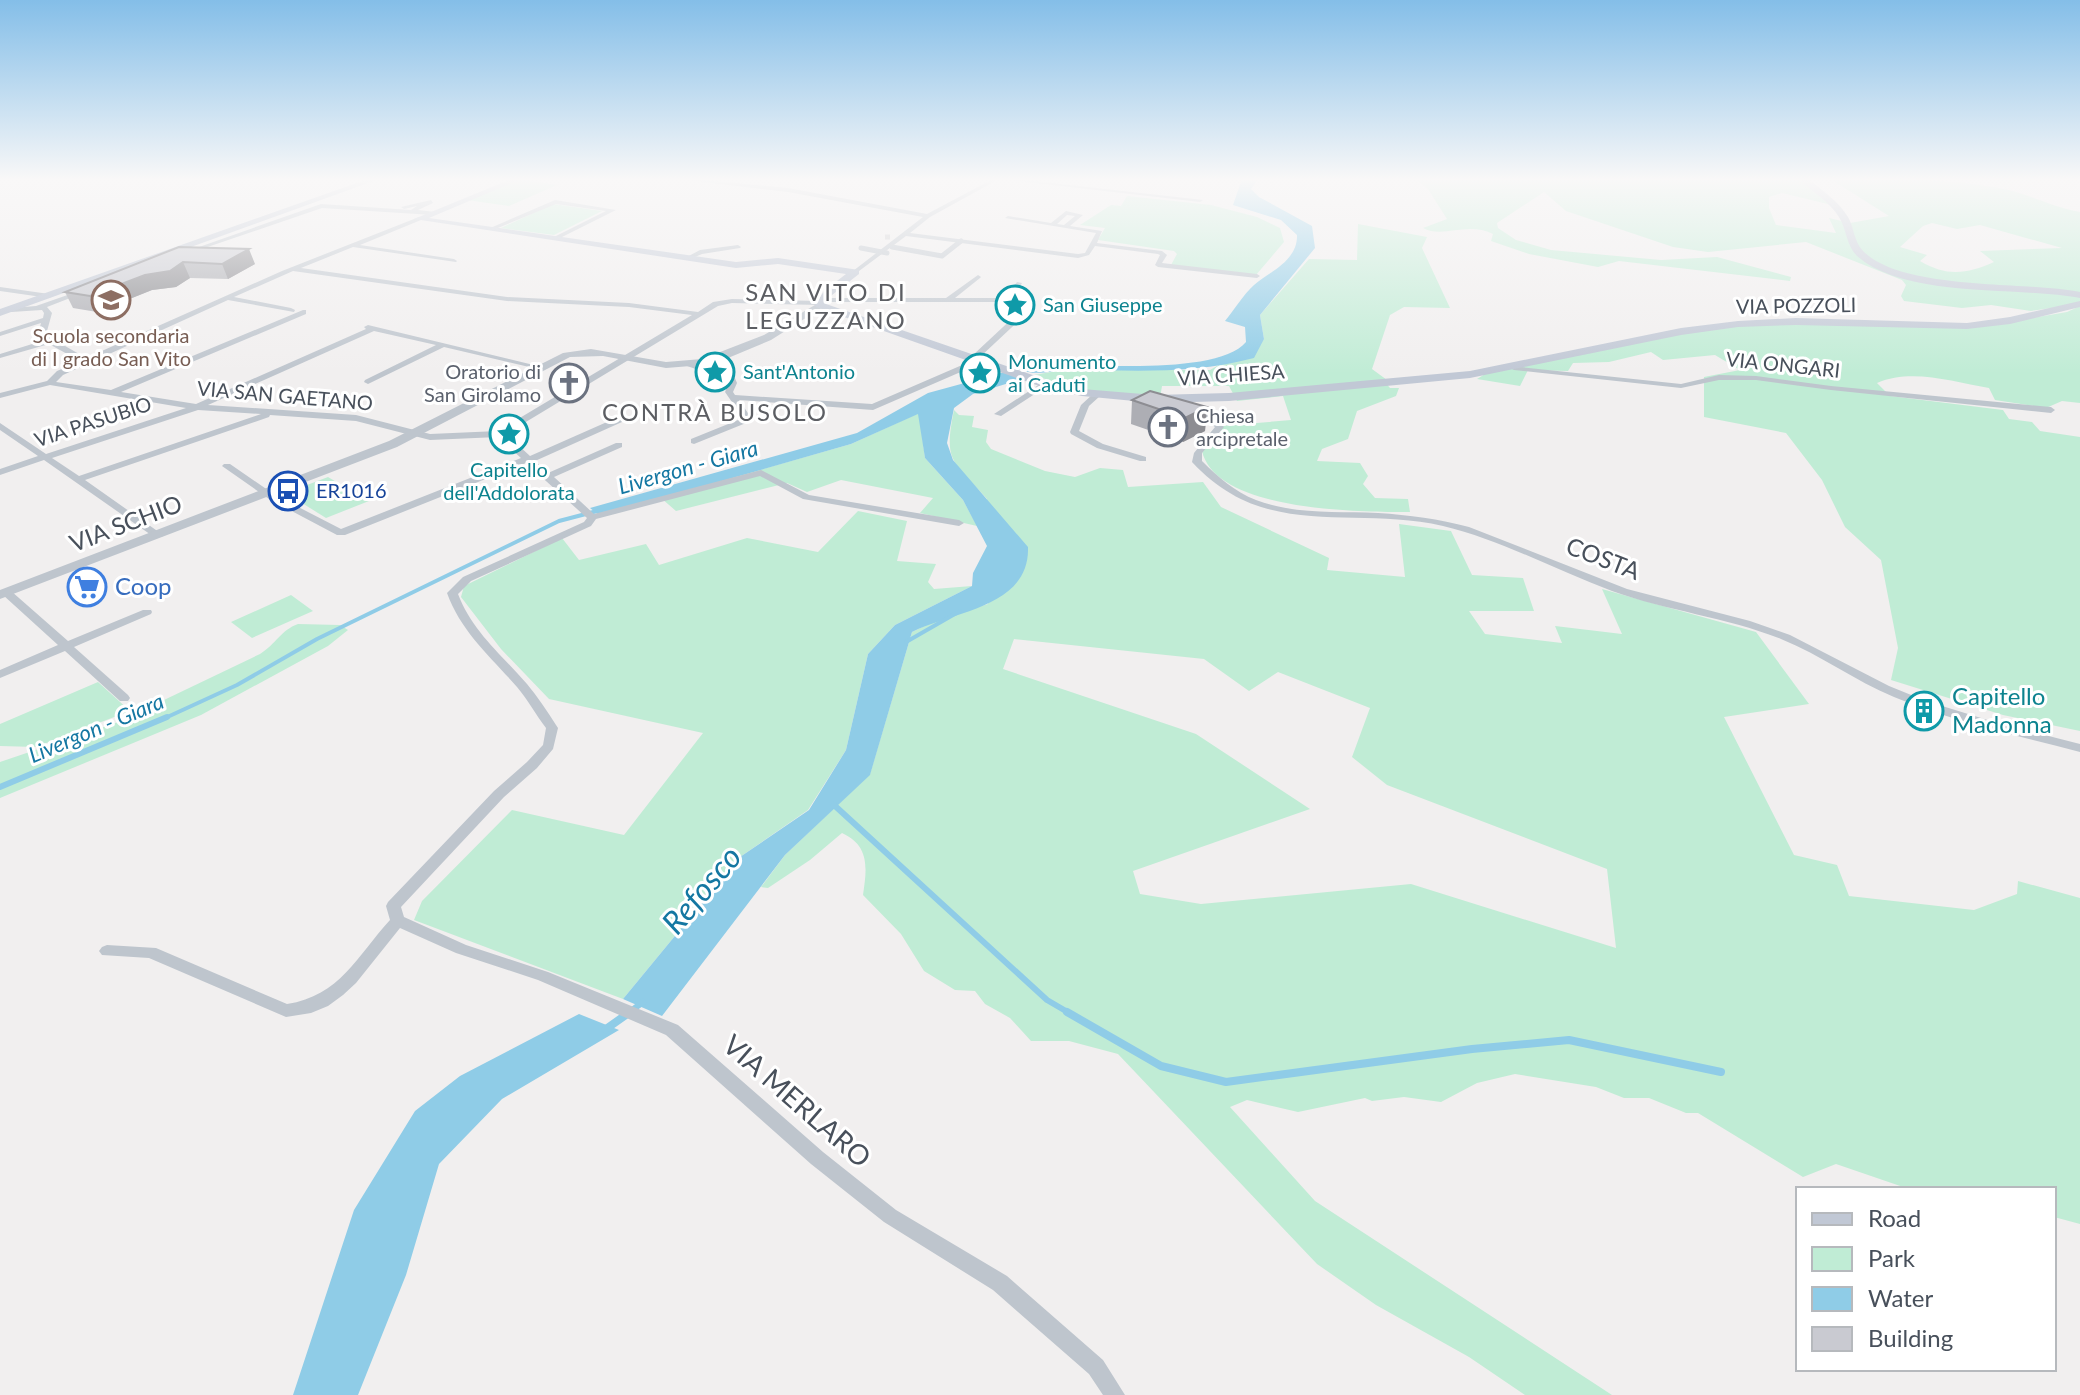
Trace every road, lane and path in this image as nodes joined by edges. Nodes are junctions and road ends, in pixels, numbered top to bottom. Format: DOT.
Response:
graph roads {
  1 [pos="194,244"];
  2 [pos="212,244"];
  3 [pos="357,244"];
  4 [pos="596,244"];
  5 [pos="895,244"];
  6 [pos="957,244"];
  7 [pos="985,244"];
  8 [pos="1093,244"];
  9 [pos="1851,244"];
  10 [pos="353,246"];
  11 [pos="738,247"];
  12 [pos="861,248"];
  13 [pos="888,251"];
  14 [pos="688,258"];
  15 [pos="454,261"];
  16 [pos="291,269"];
  17 [pos="855,272"];
  18 [pos="1257,276"];
  19 [pos="978,277"];
  20 [pos="1019,283"];
  21 [pos="0,289"];
  22 [pos="2080,295"];
  23 [pos="49,296"];
  24 [pos="227,298"];
  25 [pos="948,300"];
  26 [pos="1007,301"];
  27 [pos="822,303"];
  28 [pos="2080,304"];
  29 [pos="39,307"];
  30 [pos="291,310"];
  31 [pos="6,312"];
  32 [pos="303,312"];
  33 [pos="699,314"];
  34 [pos="44,320"];
  35 [pos="0,334"];
  36 [pos="50,341"];
  37 [pos="442,345"];
  38 [pos="0,356"];
  39 [pos="627,358"];
  40 [pos="979,358"];
  41 [pos="87,362"];
  42 [pos="691,366"];
  43 [pos="542,368"];
  44 [pos="1514,368"];
  45 [pos="368,382"];
  46 [pos="50,383"];
  47 [pos="1046,384"];
  48 [pos="28,389"];
  49 [pos="112,393"];
  50 [pos="0,396"];
  51 [pos="1096,396"];
  52 [pos="734,397"];
  53 [pos="1180,400"];
  54 [pos="0,403"];
  55 [pos="197,407"];
  56 [pos="2051,410"];
  57 [pos="273,412"];
  58 [pos="998,414"];
  59 [pos="619,420"];
  60 [pos="0,426"];
  61 [pos="412,434"];
  62 [pos="500,434"];
  63 [pos="694,441"];
  64 [pos="619,445"];
  65 [pos="48,456"];
  66 [pos="528,459"];
  67 [pos="1143,459"];
  68 [pos="227,466"];
  69 [pos="0,472"];
  70 [pos="549,476"];
  71 [pos="79,479"];
  72 [pos="267,493"];
  73 [pos="592,517"];
  74 [pos="959,523"];
  75 [pos="158,535"];
  76 [pos="3,594"];
  77 [pos="147,612"];
  78 [pos="67,646"];
  79 [pos="0,674"];
  80 [pos="124,698"];
  81 [pos="2080,748"];
  82 [pos="398,921"];
  83 [pos="107,951"];
  84 [pos="1115,1395"];
  1 -- 23 [label="main road"];
  2 -- 29 [label="street"];
  3 -- 10 [label="street"];
  4 -- 14 [label="main road"];
  5 -- 13 [label="street"];
  6 -- 13 [label="street"];
  7 -- 8 [label="street"];
  8 -- 18 [label="street"];
  9 -- 22 [label="main road, VIA POZZOLI"];
  10 -- 15 [label="street"];
  10 -- 16 [label="street"];
  11 -- 14 [label="street"];
  12 -- 13 [label="street"];
  13 -- 17 [label="street"];
  14 -- 17 [label="main road"];
  16 -- 24 [label="street"];
  16 -- 33 [label="street"];
  17 -- 27 [label="main road"];
  19 -- 25 [label="street"];
  20 -- 26 [label="street"];
  21 -- 23 [label="street"];
  23 -- 31 [label="main road"];
  24 -- 30 [label="street"];
  24 -- 41 [label="street"];
  25 -- 26 [label="street"];
  25 -- 27 [label="street"];
  26 -- 40 [label="street"];
  27 -- 33 [label="street"];
  27 -- 40 [label="main road, VIA CHIESA"];
  27 -- 42 [label="street"];
  28 -- 44 [label="main road, VIA POZZOLI"];
  29 -- 31 [label="street"];
  29 -- 34 [label="street"];
  32 -- 49 [label="street"];
  33 -- 39 [label="street"];
  34 -- 35 [label="street"];
  34 -- 36 [label="street"];
  36 -- 38 [label="street"];
  36 -- 41 [label="street"];
  37 -- 43 [label="street"];
  37 -- 45 [label="street"];
  37 -- 55 [label="street, VIA PASUBIO"];
  39 -- 42 [label="street, VIA SCHIO"];
  39 -- 43 [label="street, VIA SCHIO"];
  39 -- 62 [label="street"];
  40 -- 47 [label="main road, VIA CHIESA"];
  40 -- 52 [label="street"];
  41 -- 46 [label="street"];
  42 -- 52 [label="street"];
  43 -- 61 [label="street, VIA SCHIO"];
  44 -- 53 [label="main road, VIA CHIESA"];
  44 -- 56 [label="street, VIA ONGARI"];
  46 -- 48 [label="street"];
  46 -- 49 [label="street, VIA SAN GAETANO"];
  47 -- 51 [label="main road, VIA CHIESA"];
  47 -- 58 [label="street"];
  48 -- 50 [label="street"];
  48 -- 54 [label="street"];
  49 -- 55 [label="street, VIA SAN GAETANO"];
  51 -- 53 [label="main road, VIA CHIESA"];
  51 -- 67 [label="street"];
  52 -- 63 [label="street"];
  53 -- 81 [label="street, COSTA"];
  55 -- 57 [label="street, VIA SAN GAETANO"];
  55 -- 65 [label="street, VIA PASUBIO"];
  57 -- 61 [label="street, VIA SAN GAETANO"];
  57 -- 71 [label="street"];
  59 -- 66 [label="street"];
  60 -- 65 [label="street"];
  61 -- 62 [label="street, VIA SAN GAETANO"];
  61 -- 72 [label="street, VIA SCHIO"];
  62 -- 66 [label="street"];
  64 -- 70 [label="street"];
  65 -- 69 [label="street, VIA PASUBIO"];
  65 -- 71 [label="street"];
  66 -- 70 [label="street"];
  66 -- 72 [label="street"];
  68 -- 72 [label="street"];
  70 -- 73 [label="street"];
  71 -- 75 [label="street"];
  72 -- 75 [label="street, VIA SCHIO"];
  73 -- 74 [label="street"];
  73 -- 82 [label="street"];
  75 -- 76 [label="street, VIA SCHIO"];
  76 -- 78 [label="street"];
  77 -- 78 [label="street"];
  78 -- 79 [label="street"];
  78 -- 80 [label="street"];
  82 -- 83 [label="street"];
  82 -- 84 [label="street, VIA MERLARO"];
}
